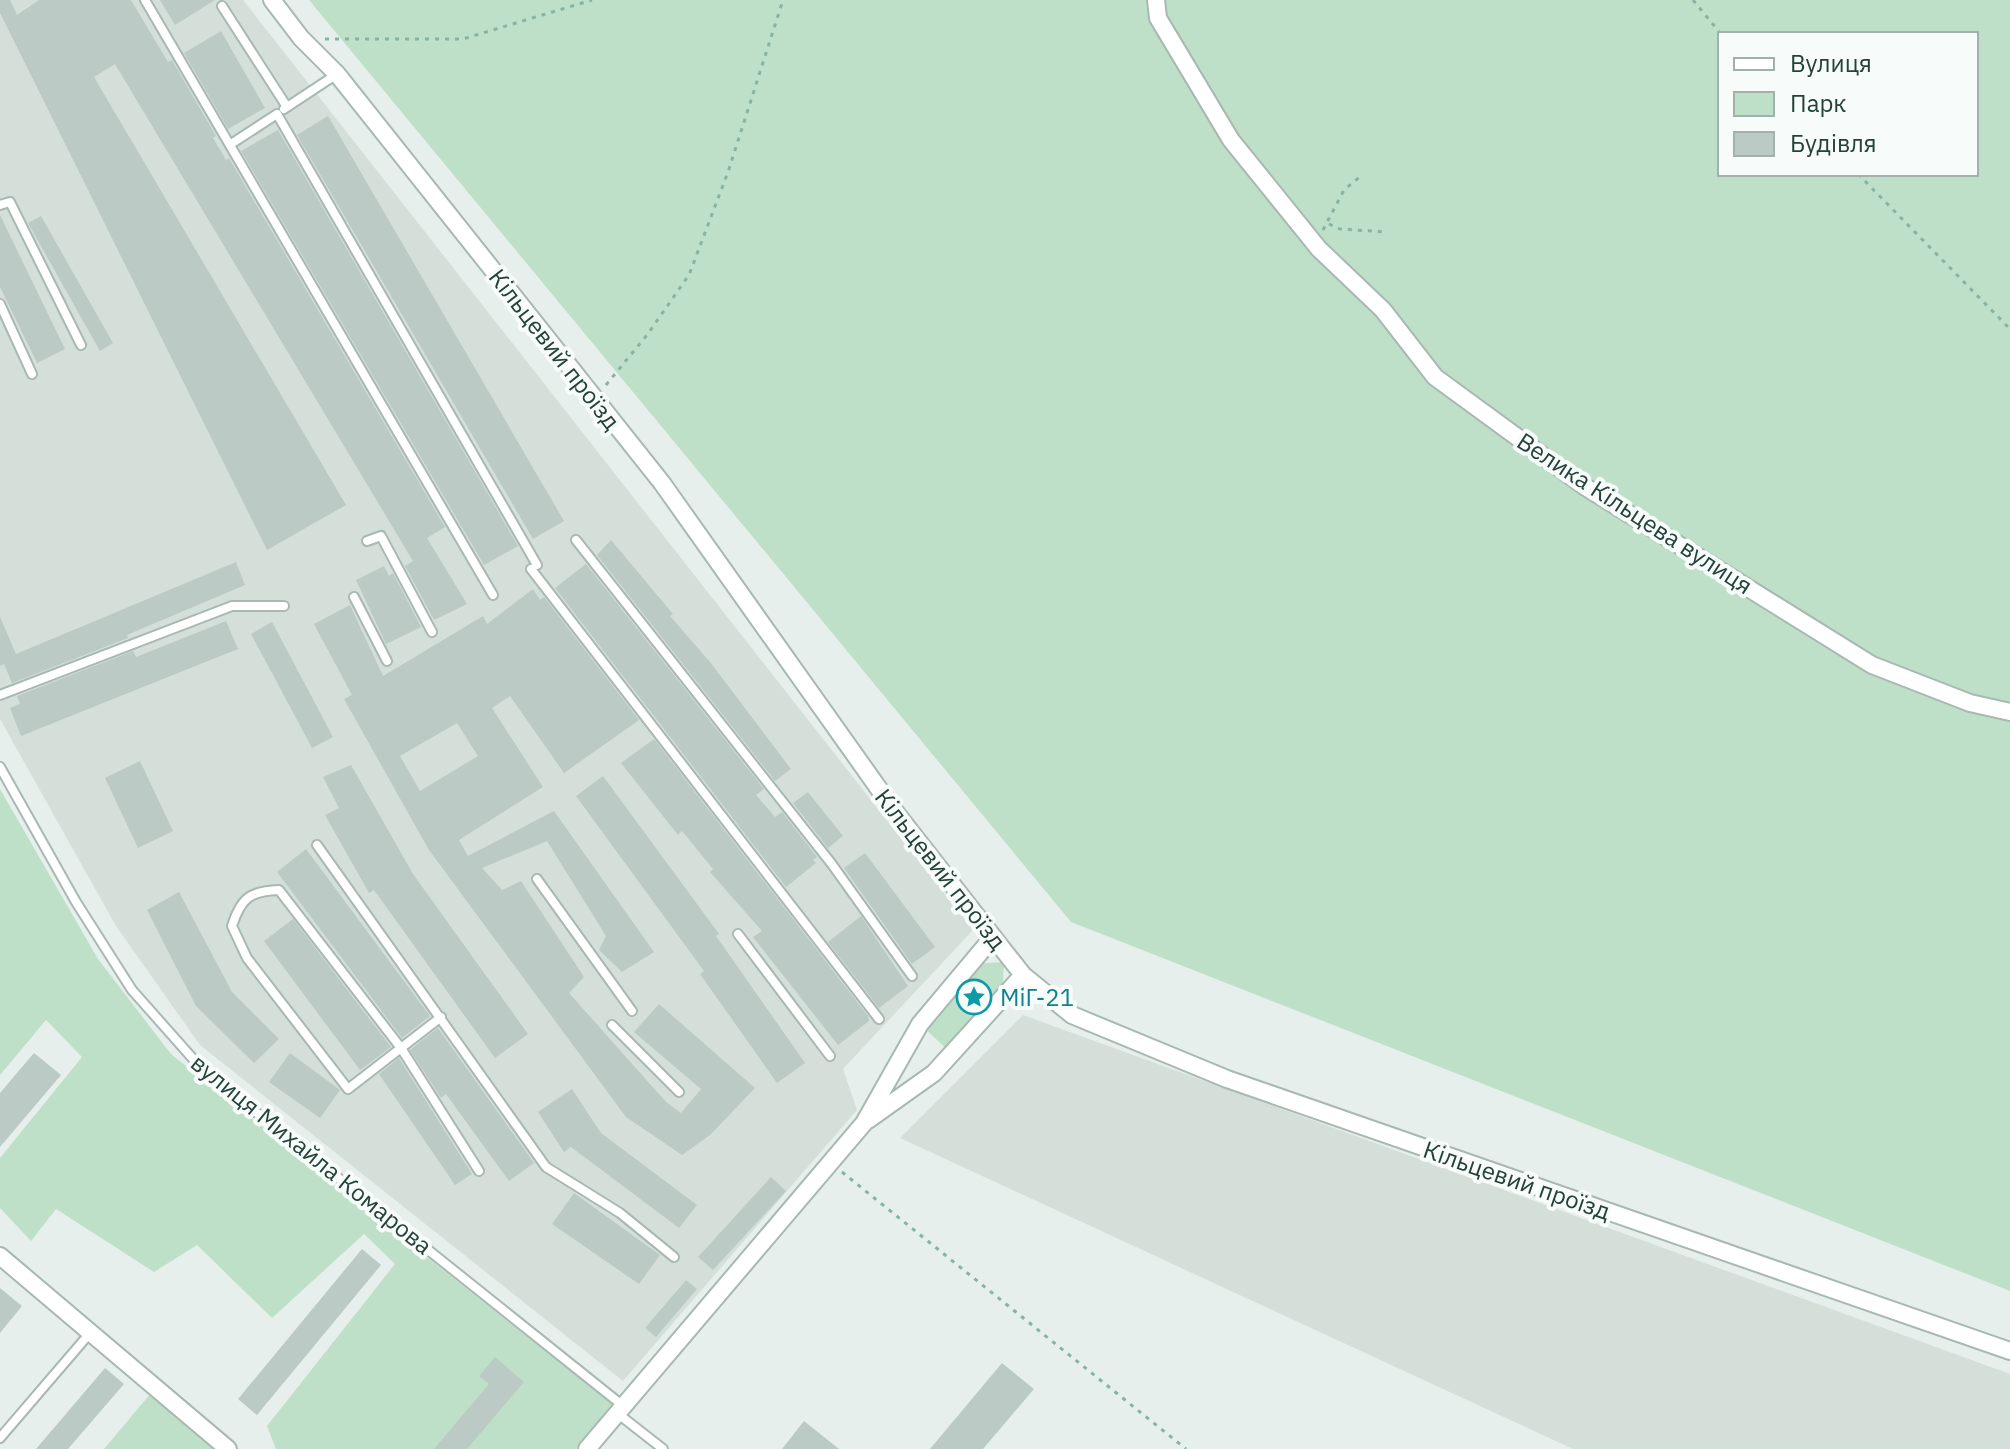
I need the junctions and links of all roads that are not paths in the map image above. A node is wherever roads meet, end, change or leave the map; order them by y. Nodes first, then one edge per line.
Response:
1 (145, 0) edge
2 (272, 0) edge
3 (1156, 0) edge
4 (222, 6) dead end
5 (337, 74) junction
6 (287, 107) junction
7 (277, 114) junction
8 (231, 144) junction
9 (0, 205) edge
10 (0, 304) edge
11 (81, 345) dead end
12 (32, 374) dead end
13 (576, 540) dead end
14 (367, 541) dead end
15 (493, 595) dead end
16 (354, 597) dead end
17 (284, 606) dead end
18 (432, 632) dead end
19 (387, 661) dead end
20 (0, 695) edge
21 (2010, 712) edge
22 (0, 767) edge
23 (317, 845) dead end
24 (537, 879) dead end
25 (738, 934) dead end
26 (993, 937) junction
27 (1023, 975) junction
28 (912, 976) dead end
29 (632, 1011) dead end
30 (441, 1017) junction
31 (879, 1019) dead end
32 (612, 1025) dead end
33 (401, 1048) junction
34 (830, 1056) dead end
35 (679, 1092) dead end
36 (864, 1123) junction
37 (479, 1171) dead end
38 (0, 1256) edge
39 (674, 1257) dead end
40 (90, 1332) junction
41 (2010, 1351) edge
42 (619, 1408) junction
43 (0, 1438) edge
44 (228, 1449) edge
45 (587, 1449) edge
46 (663, 1449) edge

1 - 8 lane
2 - 5 street, Кільцевий проїзд
3 - 21 street, Велика Кільцева вулиця
4 - 6 lane
5 - 6 lane
5 - 26 street, Кільцевий проїзд
6 - 7 lane
7 - 8 lane
7 - 31 lane
8 - 15 lane
9 - 11 lane
10 - 12 lane
13 - 28 lane
14 - 18 lane
16 - 19 lane
17 - 20 lane
22 - 42 lane, вулиця Михайла Комарова
23 - 30 lane
24 - 29 lane
25 - 34 lane
26 - 27 street, Кільцевий проїзд
26 - 36 street
27 - 36 street
27 - 41 street, Кільцевий проїзд
30 - 33 lane
30 - 39 lane
32 - 35 lane
33 - 33 lane
33 - 37 lane
36 - 42 street
38 - 40 street
40 - 43 lane
40 - 44 street
42 - 45 street
42 - 46 lane, вулиця Михайла Комарова

